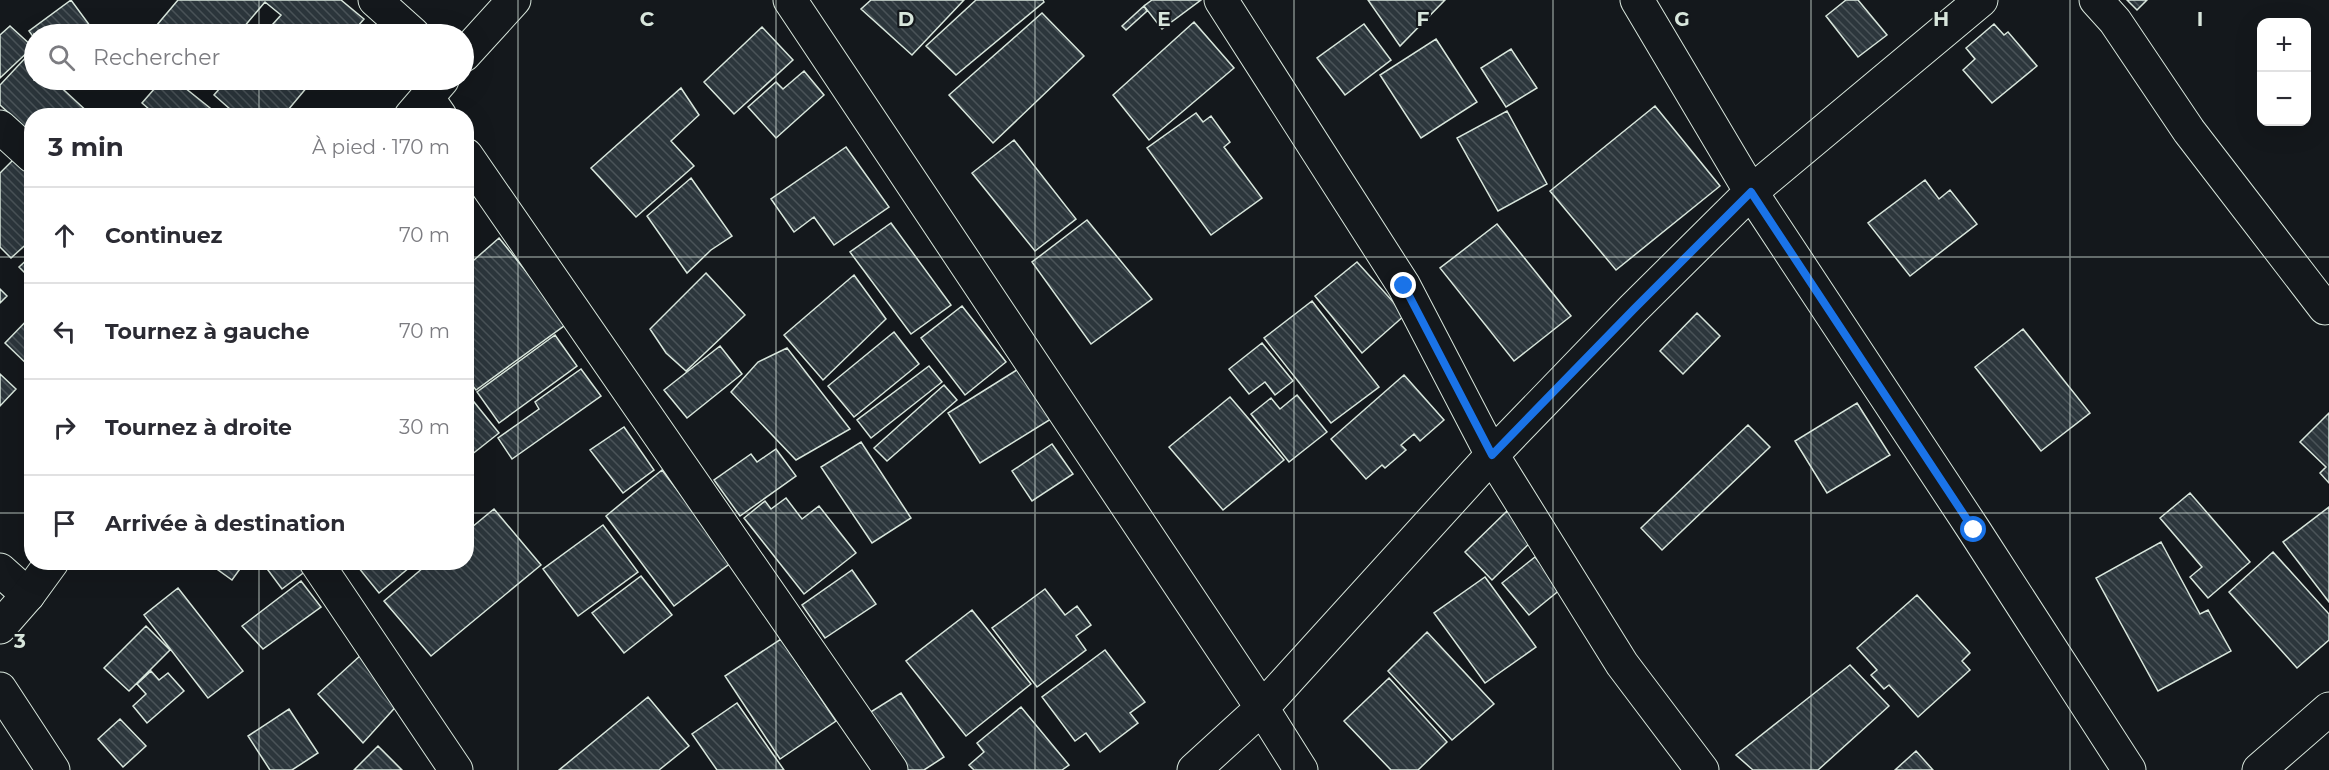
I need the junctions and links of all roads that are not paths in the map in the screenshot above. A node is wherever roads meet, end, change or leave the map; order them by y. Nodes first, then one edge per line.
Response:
1 (375, 0) edge
2 (514, 0) edge
3 (790, 0) edge
4 (1221, 0) edge
5 (1637, 0) edge
6 (1981, 0) edge
7 (2096, 0) edge
8 (402, 24) edge
9 (474, 44) edge
10 (0, 127) edge
11 (24, 149) edge
12 (474, 166) edge
13 (1751, 192) junction
14 (2325, 308) dead end
15 (1492, 455) junction
16 (0, 570) edge
17 (46, 570) edge
18 (321, 570) edge
19 (28, 595) junction
20 (0, 627) edge
21 (0, 689) edge
22 (1262, 708) junction
23 (2329, 709) edge
24 (53, 770) edge
25 (456, 770) edge
26 (891, 770) edge
27 (1194, 770) edge
28 (1300, 770) edge
29 (1702, 770) edge
30 (2129, 770) edge
31 (2259, 770) edge

1 - 8 main road
2 - 9 main road
3 - 22 main road
4 - 15 main road
5 - 13 main road
6 - 13 main road
7 - 14 main road
10 - 11 main road
12 - 26 main road
13 - 15 main road
13 - 30 main road
15 - 22 main road
15 - 29 main road
16 - 19 main road
17 - 19 main road
18 - 25 main road
19 - 20 main road
21 - 24 main road
22 - 27 main road
22 - 28 main road
23 - 31 main road

